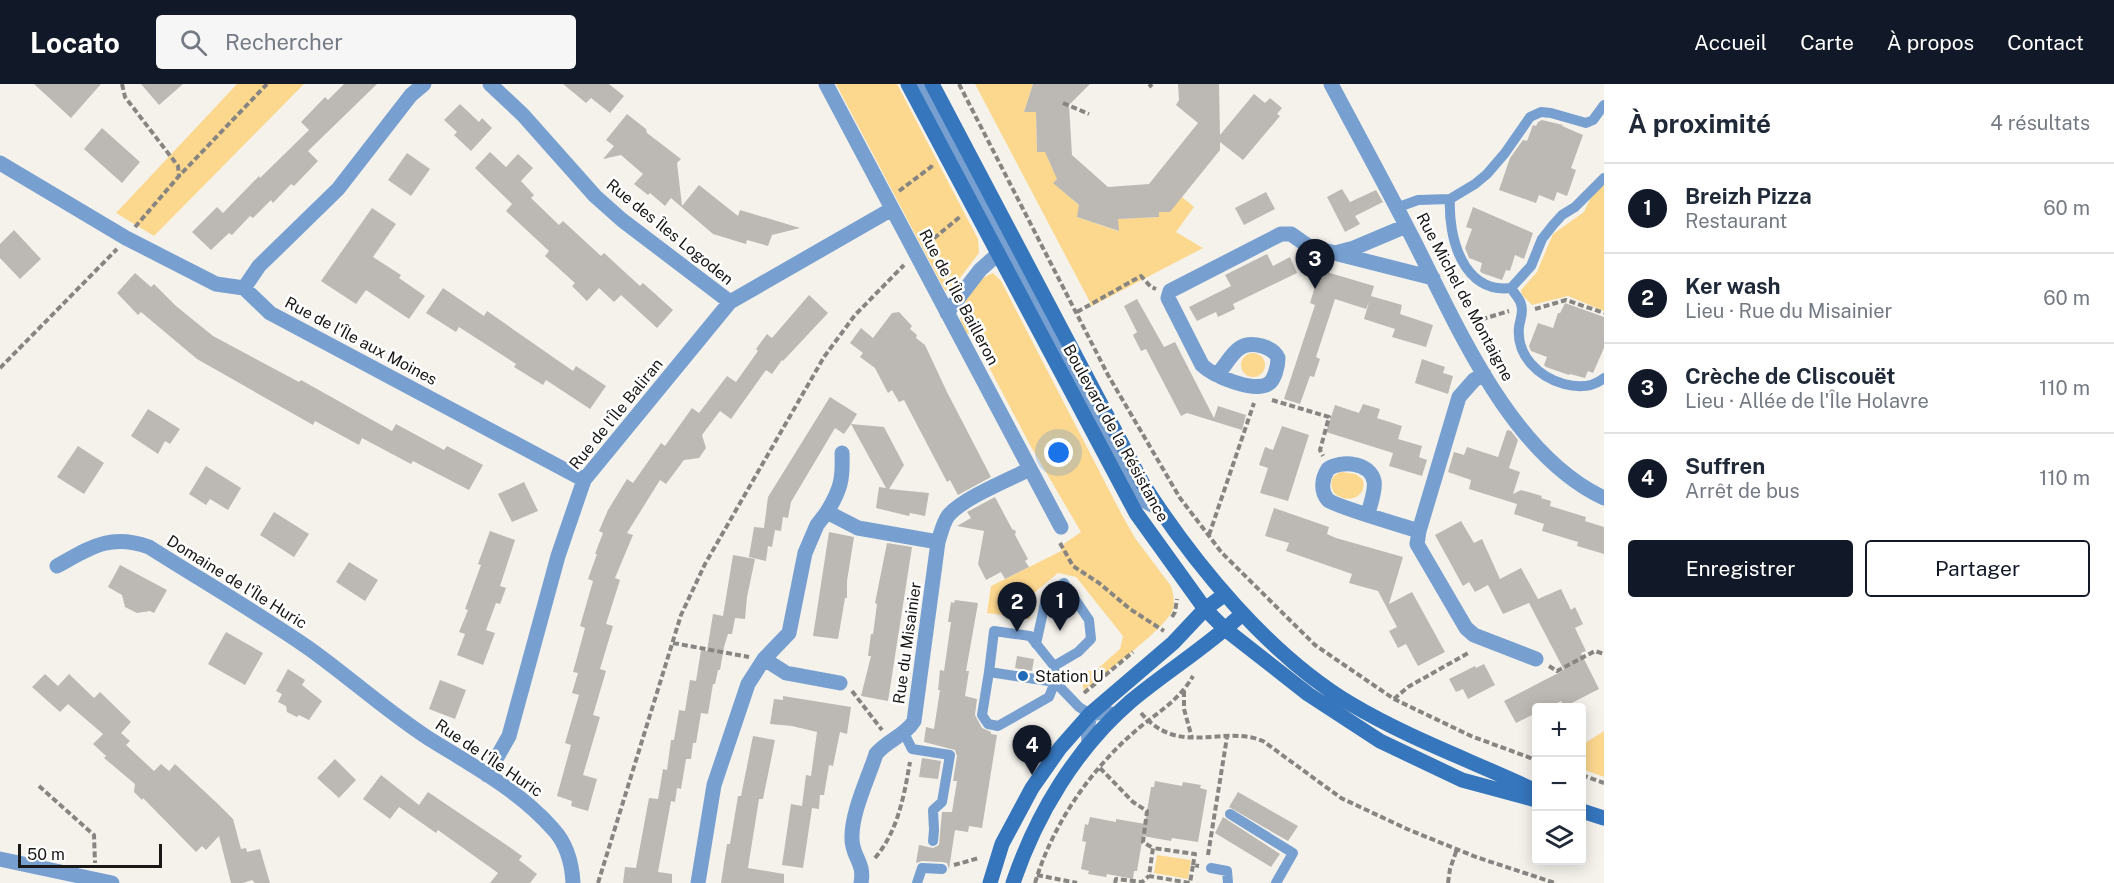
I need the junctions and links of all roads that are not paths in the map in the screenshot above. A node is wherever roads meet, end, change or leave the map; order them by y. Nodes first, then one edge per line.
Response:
1 (424, 84) edge
2 (490, 84) edge
3 (826, 84) edge
4 (908, 84) edge
5 (920, 84) edge
6 (932, 84) edge
7 (1331, 84) edge
8 (1604, 105) edge
9 (0, 163) edge
10 (1604, 178) edge
11 (1450, 199) junction
12 (890, 204) junction
13 (1396, 208) junction
14 (1406, 226) junction
15 (998, 254) junction
16 (1335, 254) junction
17 (1433, 278) junction
18 (244, 288) junction
19 (1511, 288) junction
20 (730, 302) junction
21 (948, 313) junction
22 (1484, 374) junction
23 (1217, 375) junction
24 (1604, 378) edge
25 (842, 453) dead end
26 (1030, 469) junction
27 (584, 480) junction
28 (1604, 498) edge
29 (1145, 504) junction
30 (827, 512) junction
31 (1162, 513) junction
32 (1368, 514) junction
33 (1061, 527) dead end
34 (1146, 528) junction
35 (1419, 531) junction
36 (938, 542) junction
37 (57, 566) dead end
38 (1224, 595) junction
39 (1205, 609) junction
40 (1242, 614) junction
41 (1225, 629) junction
42 (1036, 644) junction
43 (764, 659) junction
44 (1536, 659) road end
45 (1054, 666) junction
46 (988, 672) junction
47 (1055, 682) junction
48 (840, 683) road end
49 (384, 706) joint
50 (1090, 714) junction
51 (1116, 714) junction
52 (904, 733) junction
53 (1089, 744) junction
54 (487, 775) junction
55 (1532, 789) edge
56 (1532, 799) edge
57 (1586, 813) edge
58 (1230, 814) dead end
59 (1604, 818) edge
60 (933, 841) dead end
61 (0, 859) edge
62 (1208, 867) road end
63 (942, 869) road end
64 (862, 877) edge
65 (112, 883) edge
66 (573, 883) edge
67 (698, 883) edge
68 (917, 883) edge
69 (990, 883) edge
70 (1013, 883) edge
71 (1228, 883) edge
72 (1276, 883) edge

1 - 18 street
2 - 20 street, Rue des Îles Logoden
3 - 12 street, Rue de l'Île Bailleron
4 - 15 main road, Boulevard de la Résistance
5 - 29 lane
6 - 31 main road, Boulevard de la Résistance
7 - 13 street, Rue Michel de Montaigne
8 - 11 lane
9 - 18 street
10 - 19 lane
11 - 13 lane
11 - 19 lane
12 - 20 street, Rue de l'Île Baliran
12 - 21 street, Rue de l'Île Bailleron
13 - 14 street, Rue Michel de Montaigne
14 - 16 street
14 - 17 street, Rue Michel de Montaigne
15 - 21 street
15 - 34 main road, Boulevard de la Résistance
16 - 17 street
16 - 23 street
17 - 22 street, Rue Michel de Montaigne
18 - 27 street, Rue de l'Île aux Moines
19 - 24 lane
20 - 27 street, Rue de l'Île Baliran
21 - 26 street, Rue de l'Île Bailleron
22 - 28 street, Rue Michel de Montaigne
22 - 35 street
23 - 23 street
25 - 30 street
26 - 33 street, Rue de l'Île Bailleron
26 - 36 street, Rue du Misainier
27 - 54 street, Rue de l'Île Baliran
29 - 31 lane
29 - 34 lane
30 - 36 street
30 - 43 street
31 - 38 main road, Boulevard de la Résistance
32 - 32 street
32 - 35 street
34 - 39 main road, Boulevard de la Résistance
35 - 44 street
36 - 52 street, Rue du Misainier
37 - 49 street, Domaine de l'Île Huric
38 - 39 main road
38 - 40 main road, Boulevard de la Résistance
39 - 41 main road, Boulevard de la Résistance
39 - 50 main road
40 - 41 main road
40 - 55 main road, Boulevard de la Résistance
41 - 51 main road
41 - 56 main road, Boulevard de la Résistance
42 - 45 lane
42 - 45 lane
42 - 46 lane
43 - 48 street
43 - 67 street
45 - 47 lane
46 - 47 lane
46 - 47 lane
47 - 50 lane
49 - 54 street, Rue de l'Île Huric
50 - 51 street
50 - 53 street
50 - 69 main road
51 - 53 main road
52 - 60 lane
52 - 64 street
53 - 70 main road
54 - 66 street, Rue de l'Île Huric
57 - 59 main road
58 - 72 lane
61 - 65 street
62 - 71 lane
63 - 68 lane

